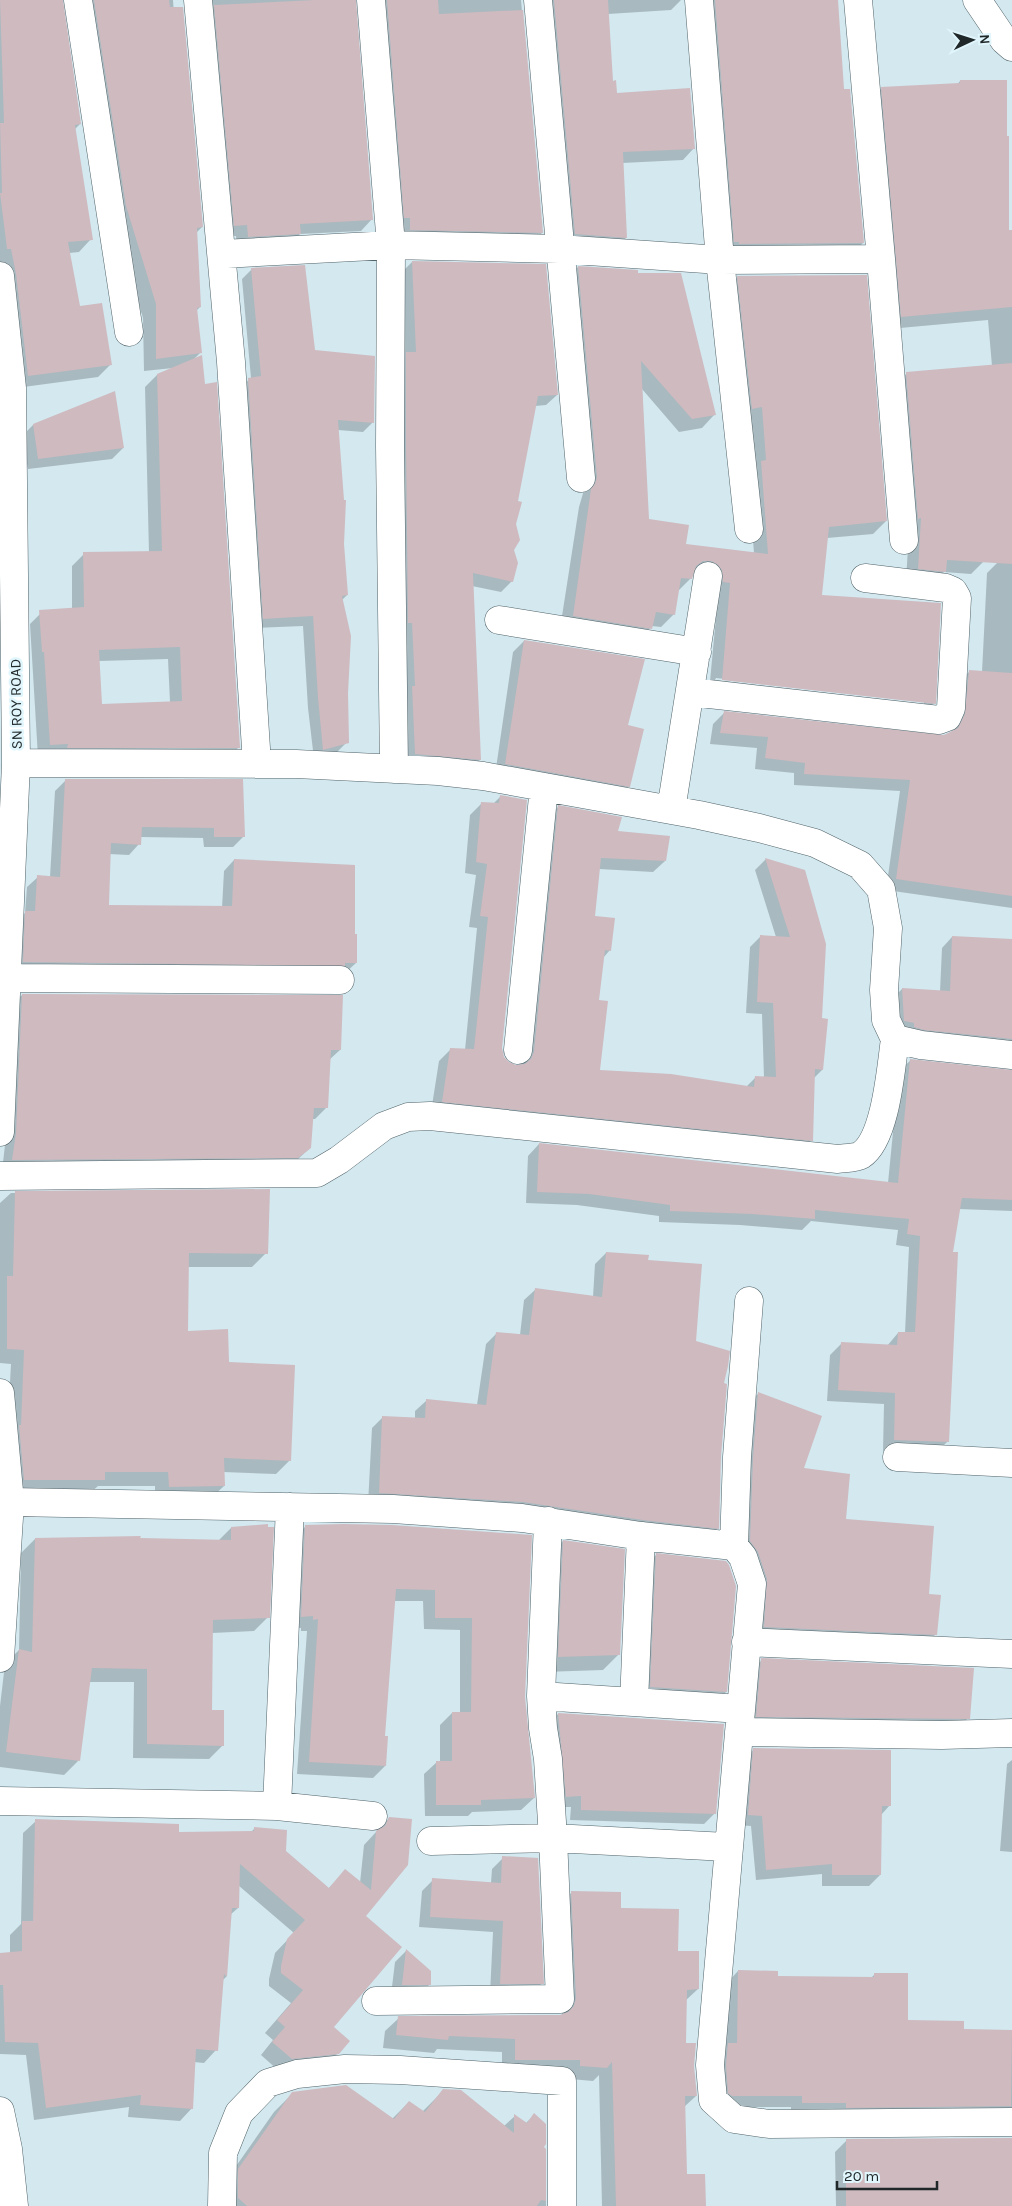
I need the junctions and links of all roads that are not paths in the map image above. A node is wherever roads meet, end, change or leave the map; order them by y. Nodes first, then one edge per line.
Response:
1 (78, 0) edge
2 (198, 0) edge
3 (371, 0) edge
4 (538, 0) edge
5 (699, 0) edge
6 (858, 0) edge
7 (977, 0) edge
8 (1012, 47) edge
9 (391, 246) junction
10 (559, 249) junction
11 (222, 254) junction
12 (881, 259) junction
13 (720, 260) junction
14 (0, 276) edge
15 (129, 332) dead end
16 (581, 478) dead end
17 (749, 529) dead end
18 (904, 540) dead end
19 (708, 576) dead end
20 (865, 578) dead end
21 (499, 620) dead end
22 (697, 652) junction
23 (691, 692) junction
24 (16, 763) junction
25 (257, 764) junction
26 (394, 769) junction
27 (544, 787) junction
28 (671, 810) junction
29 (5, 879) edge
30 (5, 915) edge
31 (7, 978) junction
32 (340, 980) dead end
33 (895, 1039) junction
34 (518, 1050) dead end
35 (1012, 1055) edge
36 (0, 1132) edge
37 (0, 1176) edge
38 (749, 1301) dead end
39 (0, 1393) edge
40 (896, 1457) dead end
41 (1012, 1463) edge
42 (10, 1502) junction
43 (290, 1507) junction
44 (548, 1521) junction
45 (641, 1536) junction
46 (734, 1546) junction
47 (746, 1642) junction
48 (1012, 1654) edge
49 (0, 1658) edge
50 (540, 1696) junction
51 (634, 1702) junction
52 (740, 1720) junction
53 (1012, 1733) edge
54 (0, 1801) edge
55 (277, 1806) junction
56 (373, 1816) dead end
57 (553, 1838) junction
58 (430, 1841) dead end
59 (728, 1847) junction
60 (376, 2001) dead end
61 (0, 2111) edge
62 (1012, 2122) edge
63 (14, 2206) edge
64 (222, 2206) edge
65 (562, 2206) edge

1 - 15 street
2 - 11 street
3 - 9 street
4 - 10 street
5 - 13 street
6 - 12 street
7 - 8 street
9 - 10 street
9 - 11 street
9 - 26 street
10 - 13 street
10 - 16 street
11 - 25 street
12 - 13 street
12 - 18 street
13 - 17 street
14 - 24 street, SN ROY ROAD
19 - 22 street
20 - 23 street
21 - 22 street
22 - 23 street
23 - 28 street
24 - 25 street
24 - 29 street, SN ROY ROAD
25 - 26 street
26 - 27 street
27 - 28 street
27 - 34 street
28 - 33 street
29 - 30 street, SN ROY ROAD
30 - 31 street, SN ROY ROAD
31 - 32 street
31 - 36 street, SN ROY ROAD
33 - 35 street
33 - 37 street
38 - 46 street
39 - 42 street
40 - 41 street
42 - 43 street
42 - 49 street
43 - 44 street
43 - 55 street
44 - 45 street
44 - 50 street
45 - 46 street
45 - 51 street
46 - 47 street
47 - 48 street
47 - 52 street
50 - 51 street
50 - 57 street
51 - 52 street
52 - 53 street
52 - 59 street
54 - 55 street
55 - 56 street
57 - 58 street
57 - 59 street
57 - 60 street
59 - 62 street
61 - 63 street
64 - 65 street

